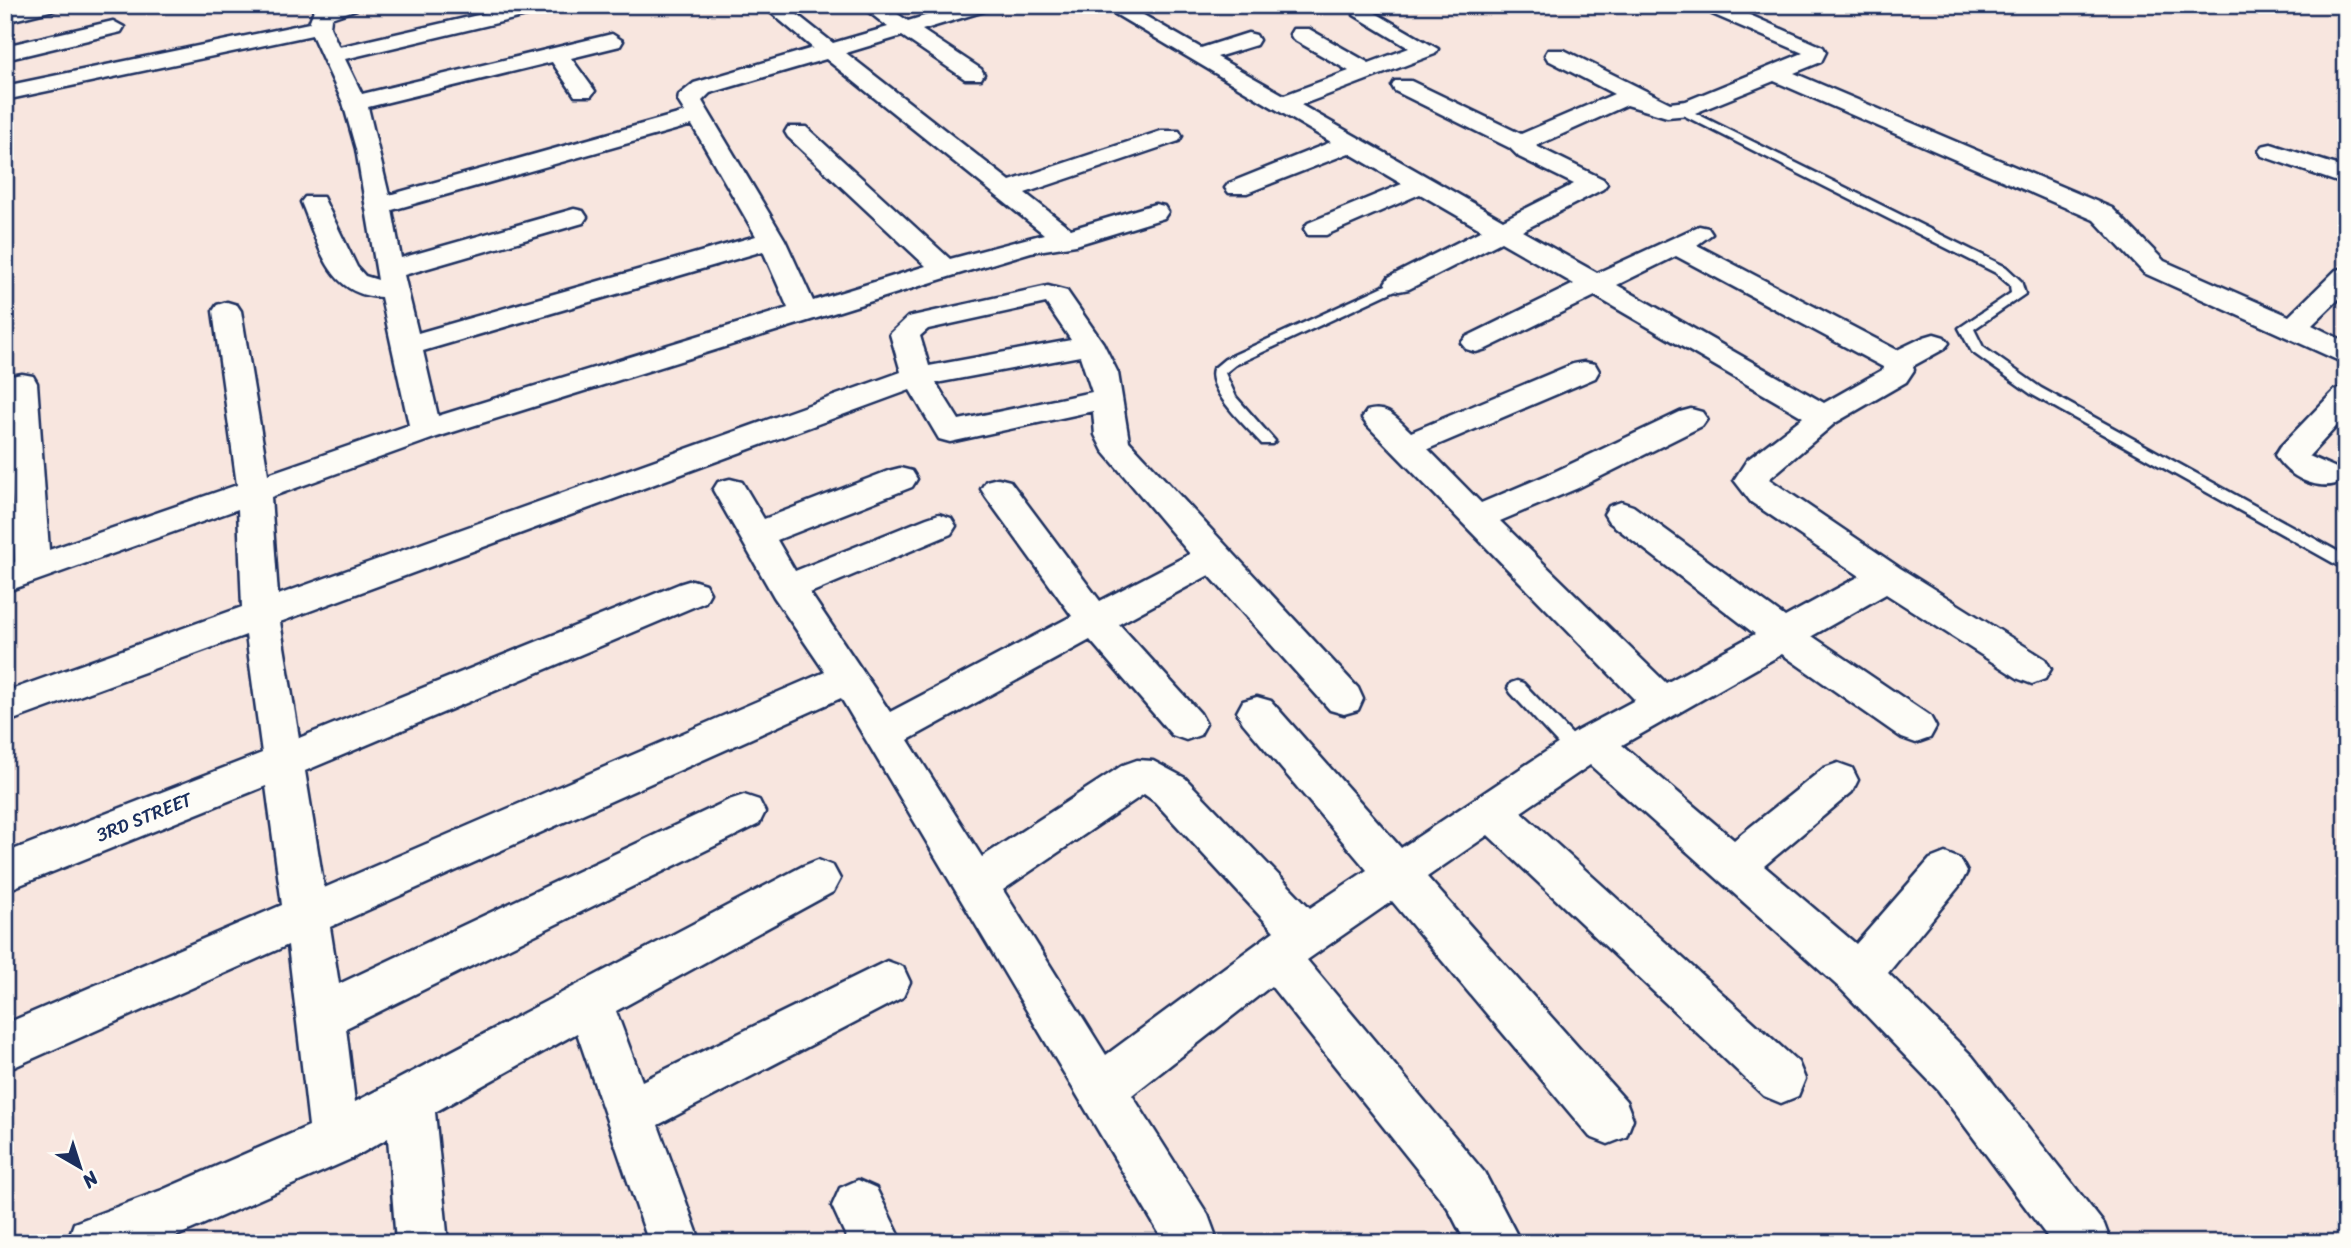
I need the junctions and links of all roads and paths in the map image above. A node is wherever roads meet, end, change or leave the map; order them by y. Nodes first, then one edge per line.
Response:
1 (51, 5) edge
2 (351, 5) edge
3 (549, 5) edge
4 (772, 5) edge
5 (870, 5) edge
6 (984, 5) edge
7 (1110, 5) edge
8 (1716, 5) edge
9 (2332, 5) edge
10 (2345, 5) edge
11 (947, 10) edge
12 (1366, 15) dead end
13 (5, 16) edge
14 (315, 17) edge
15 (113, 27) dead end
16 (904, 29) junction
17 (1301, 34) dead end
18 (1248, 40) dead end
19 (612, 41) dead end
20 (828, 52) junction
21 (5, 53) edge
22 (557, 54) junction
23 (332, 55) junction
24 (1556, 55) dead end
25 (1200, 56) junction
26 (1368, 72) junction
27 (1773, 73) junction
28 (973, 74) dead end
29 (1403, 86) dead end
30 (583, 91) dead end
31 (5, 93) edge
32 (1643, 100) junction
33 (355, 103) junction
34 (1285, 103) junction
35 (1681, 110) junction
36 (698, 117) junction
37 (797, 132) dead end
38 (1170, 136) dead end
39 (1351, 143) junction
40 (1522, 144) junction
41 (2271, 151) dead end
42 (2346, 177) edge
43 (1422, 185) junction
44 (1238, 188) dead end
45 (1005, 191) junction
46 (314, 202) dead end
47 (379, 206) junction
48 (1155, 212) dead end
49 (574, 216) dead end
50 (1317, 229) dead end
51 (1503, 232) junction
52 (1067, 239) junction
53 (772, 240) junction
54 (945, 269) junction
55 (2346, 276) edge
56 (392, 279) junction
57 (1399, 283) joint
58 (1597, 286) junction
59 (227, 312) dead end
60 (805, 314) junction
61 (2293, 328) junction
62 (1476, 343) dead end
63 (1934, 343) dead end
64 (407, 346) junction
65 (1088, 346) junction
66 (2346, 355) edge
67 (1897, 362) junction
68 (1584, 371) dead end
69 (917, 377) junction
70 (22, 383) dead end
71 (2346, 397) edge
72 (1108, 398) junction
73 (1824, 416) junction
74 (1378, 418) dead end
75 (1691, 419) dead end
76 (426, 429) junction
77 (1267, 441) dead end
78 (1407, 446) junction
79 (2324, 476) dead end
80 (900, 479) dead end
81 (254, 489) junction
82 (998, 489) dead end
83 (730, 490) dead end
84 (1621, 514) dead end
85 (1476, 518) junction
86 (939, 526) dead end
87 (756, 535) junction
88 (1213, 557) junction
89 (2346, 564) edge
90 (19, 574) edge
91 (1887, 577) junction
92 (787, 588) junction
93 (692, 593) dead end
94 (261, 615) junction
95 (1096, 622) junction
96 (1784, 636) junction
97 (2032, 669) dead end
98 (849, 678) junction
99 (1517, 688) dead end
100 (1344, 699) dead end
101 (1663, 704) junction
102 (5, 708) edge
103 (1257, 712) dead end
104 (1186, 724) dead end
105 (1916, 727) dead end
106 (884, 734) junction
107 (1584, 747) junction
108 (283, 762) junction
109 (1838, 780) dead end
110 (1489, 810) junction
111 (744, 812) dead end
112 (1732, 866) junction
113 (5, 872) edge
114 (1945, 872) dead end
115 (1396, 873) junction
116 (818, 879) dead end
117 (976, 884) junction
118 (305, 915) junction
119 (1290, 945) junction
120 (1858, 975) junction
121 (887, 982) dead end
122 (589, 1001) junction
123 (321, 1016) junction
124 (5, 1048) edge
125 (1781, 1079) dead end
126 (1100, 1089) junction
127 (410, 1099) junction
128 (631, 1113) junction
129 (1608, 1119) dead end
130 (335, 1140) junction
131 (174, 1228) edge
132 (1189, 1234) dead end
133 (93, 1242) edge
134 (422, 1243) edge
135 (675, 1243) edge
136 (1495, 1243) edge
137 (2085, 1243) edge

1 - 13 street
2 - 14 street
3 - 23 street
4 - 20 street
5 - 16 street
6 - 11 street
7 - 25 street
8 - 27 street
9 - 10 lane
11 - 16 street
12 - 26 street
14 - 23 street
14 - 31 street
15 - 21 street
16 - 20 street
16 - 28 street
17 - 26 street
18 - 25 street
19 - 22 street
20 - 36 street
20 - 45 street
22 - 30 street
22 - 33 street
23 - 33 street
24 - 32 street
25 - 34 street
26 - 34 street
27 - 35 street
27 - 61 street
29 - 40 street
32 - 35 street
32 - 40 street
33 - 47 street
34 - 39 street
35 - 89 lane
36 - 47 street
36 - 53 street
37 - 54 street
38 - 45 street
39 - 43 street
39 - 44 street
40 - 51 street
41 - 42 street
43 - 50 street
43 - 51 street
45 - 52 street
46 - 56 street
47 - 56 street
48 - 52 street
49 - 56 street
51 - 57 street
51 - 58 street
52 - 54 street
53 - 60 street
53 - 64 street
54 - 60 street
55 - 61 street
56 - 64 street
57 - 77 lane
58 - 62 street
58 - 67 street
58 - 73 street
59 - 81 street
60 - 76 street
61 - 66 street
63 - 67 street
64 - 76 street
65 - 69 street
65 - 69 street
65 - 72 street
67 - 73 street
68 - 78 street
69 - 72 street
69 - 94 street
70 - 90 street
71 - 79 street
72 - 88 street
73 - 91 street
74 - 78 street
75 - 85 street
76 - 81 street
78 - 85 street
80 - 87 street
81 - 90 street
81 - 94 street
82 - 95 street
83 - 87 street
84 - 96 street
85 - 101 street
86 - 92 street
87 - 92 street
88 - 95 street
88 - 100 street
91 - 96 street
91 - 97 street
92 - 98 street
93 - 108 street, 3RD STREET
94 - 102 street
94 - 108 street
95 - 104 street
95 - 106 street
96 - 101 street
96 - 105 street
98 - 106 street
98 - 118 street
99 - 107 lane
101 - 107 street
103 - 115 street
106 - 117 street
107 - 110 street
107 - 112 street
108 - 113 street, 3RD STREET
108 - 118 street
109 - 112 street
110 - 115 street
110 - 125 street
111 - 123 street
112 - 120 street
114 - 120 street
115 - 119 street
115 - 129 street
116 - 122 street
117 - 119 street
117 - 126 street
118 - 123 street
118 - 124 street
119 - 126 street
119 - 136 street
120 - 137 street
121 - 128 street
122 - 127 street
122 - 128 street
123 - 130 street
126 - 132 street
127 - 130 street
127 - 134 street
128 - 135 street
130 - 131 street
131 - 133 street

